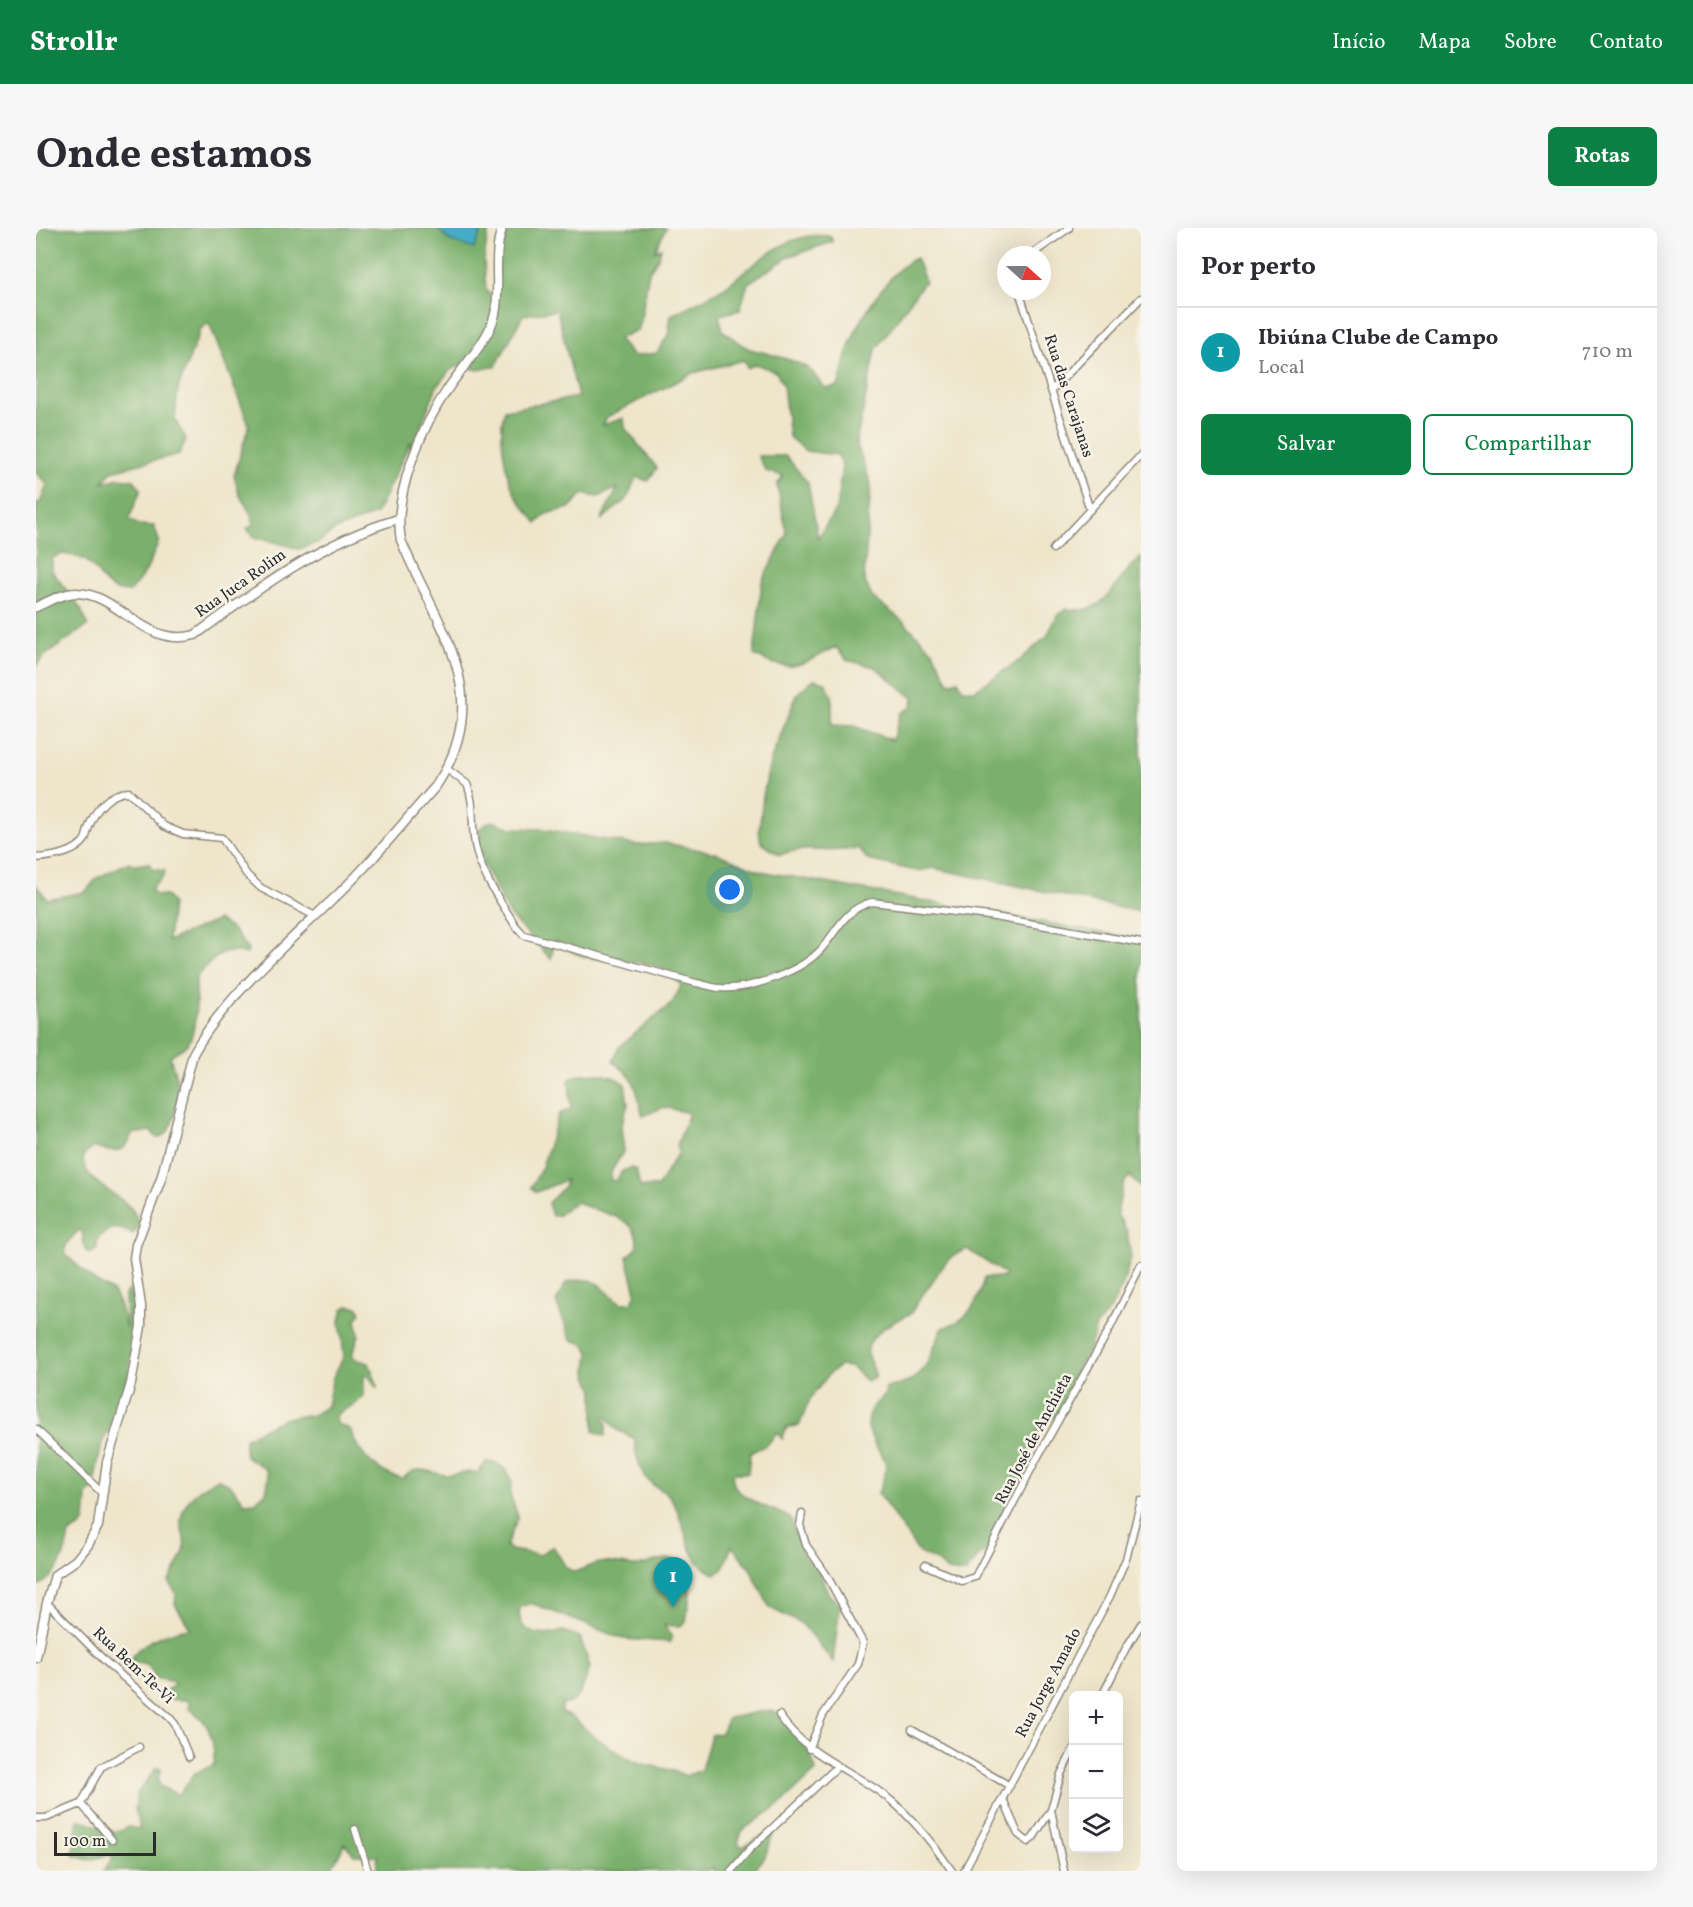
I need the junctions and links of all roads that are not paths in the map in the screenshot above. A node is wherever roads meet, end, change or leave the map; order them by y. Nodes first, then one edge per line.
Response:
1 (502, 228) edge
2 (1069, 228) edge
3 (1044, 246) edge
4 (1141, 298) edge
5 (1022, 300) edge
6 (1052, 390) junction
7 (1141, 455) edge
8 (1090, 510) junction
9 (398, 519) junction
10 (1053, 549) dead end
11 (36, 607) edge
12 (447, 770) junction
13 (36, 858) edge
14 (315, 916) junction
15 (1141, 943) edge
16 (1141, 1265) edge
17 (36, 1429) edge
18 (102, 1493) junction
19 (1141, 1501) edge
20 (802, 1513) dead end
21 (925, 1565) dead end
22 (47, 1603) junction
23 (1141, 1624) edge
24 (36, 1658) edge
25 (1104, 1691) edge
26 (779, 1715) dead end
27 (912, 1730) dead end
28 (139, 1747) dead end
29 (809, 1749) junction
30 (189, 1757) dead end
31 (1069, 1758) edge
32 (837, 1767) junction
33 (1010, 1786) junction
34 (1003, 1799) junction
35 (81, 1804) junction
36 (1051, 1810) junction
37 (36, 1818) edge
38 (355, 1829) dead end
39 (112, 1840) dead end
40 (368, 1871) edge
41 (731, 1871) edge
42 (952, 1871) edge
43 (964, 1871) edge
44 (1064, 1871) edge

1 - 9 street
2 - 3 street
4 - 6 street
5 - 6 street, Rua das Carajanas
6 - 8 street, Rua das Carajanas
7 - 8 street
8 - 10 street
9 - 11 street, Rua Juca Rolim
9 - 12 street
12 - 14 street
12 - 15 street
13 - 14 street
14 - 18 street
16 - 21 street, Rua José de Anchieta
17 - 18 street
18 - 22 street
19 - 33 street, Rua Jorge Amado
20 - 29 street
22 - 24 street
22 - 30 street, Rua Bem-Te-Vi
23 - 25 street
26 - 29 street
27 - 33 street
28 - 35 street
29 - 32 street
31 - 36 street
32 - 41 street
32 - 42 street
33 - 34 street, Rua Jorge Amado
34 - 36 street
34 - 43 street, Rua Jorge Amado
35 - 37 street
35 - 39 street
36 - 44 street
38 - 40 street

